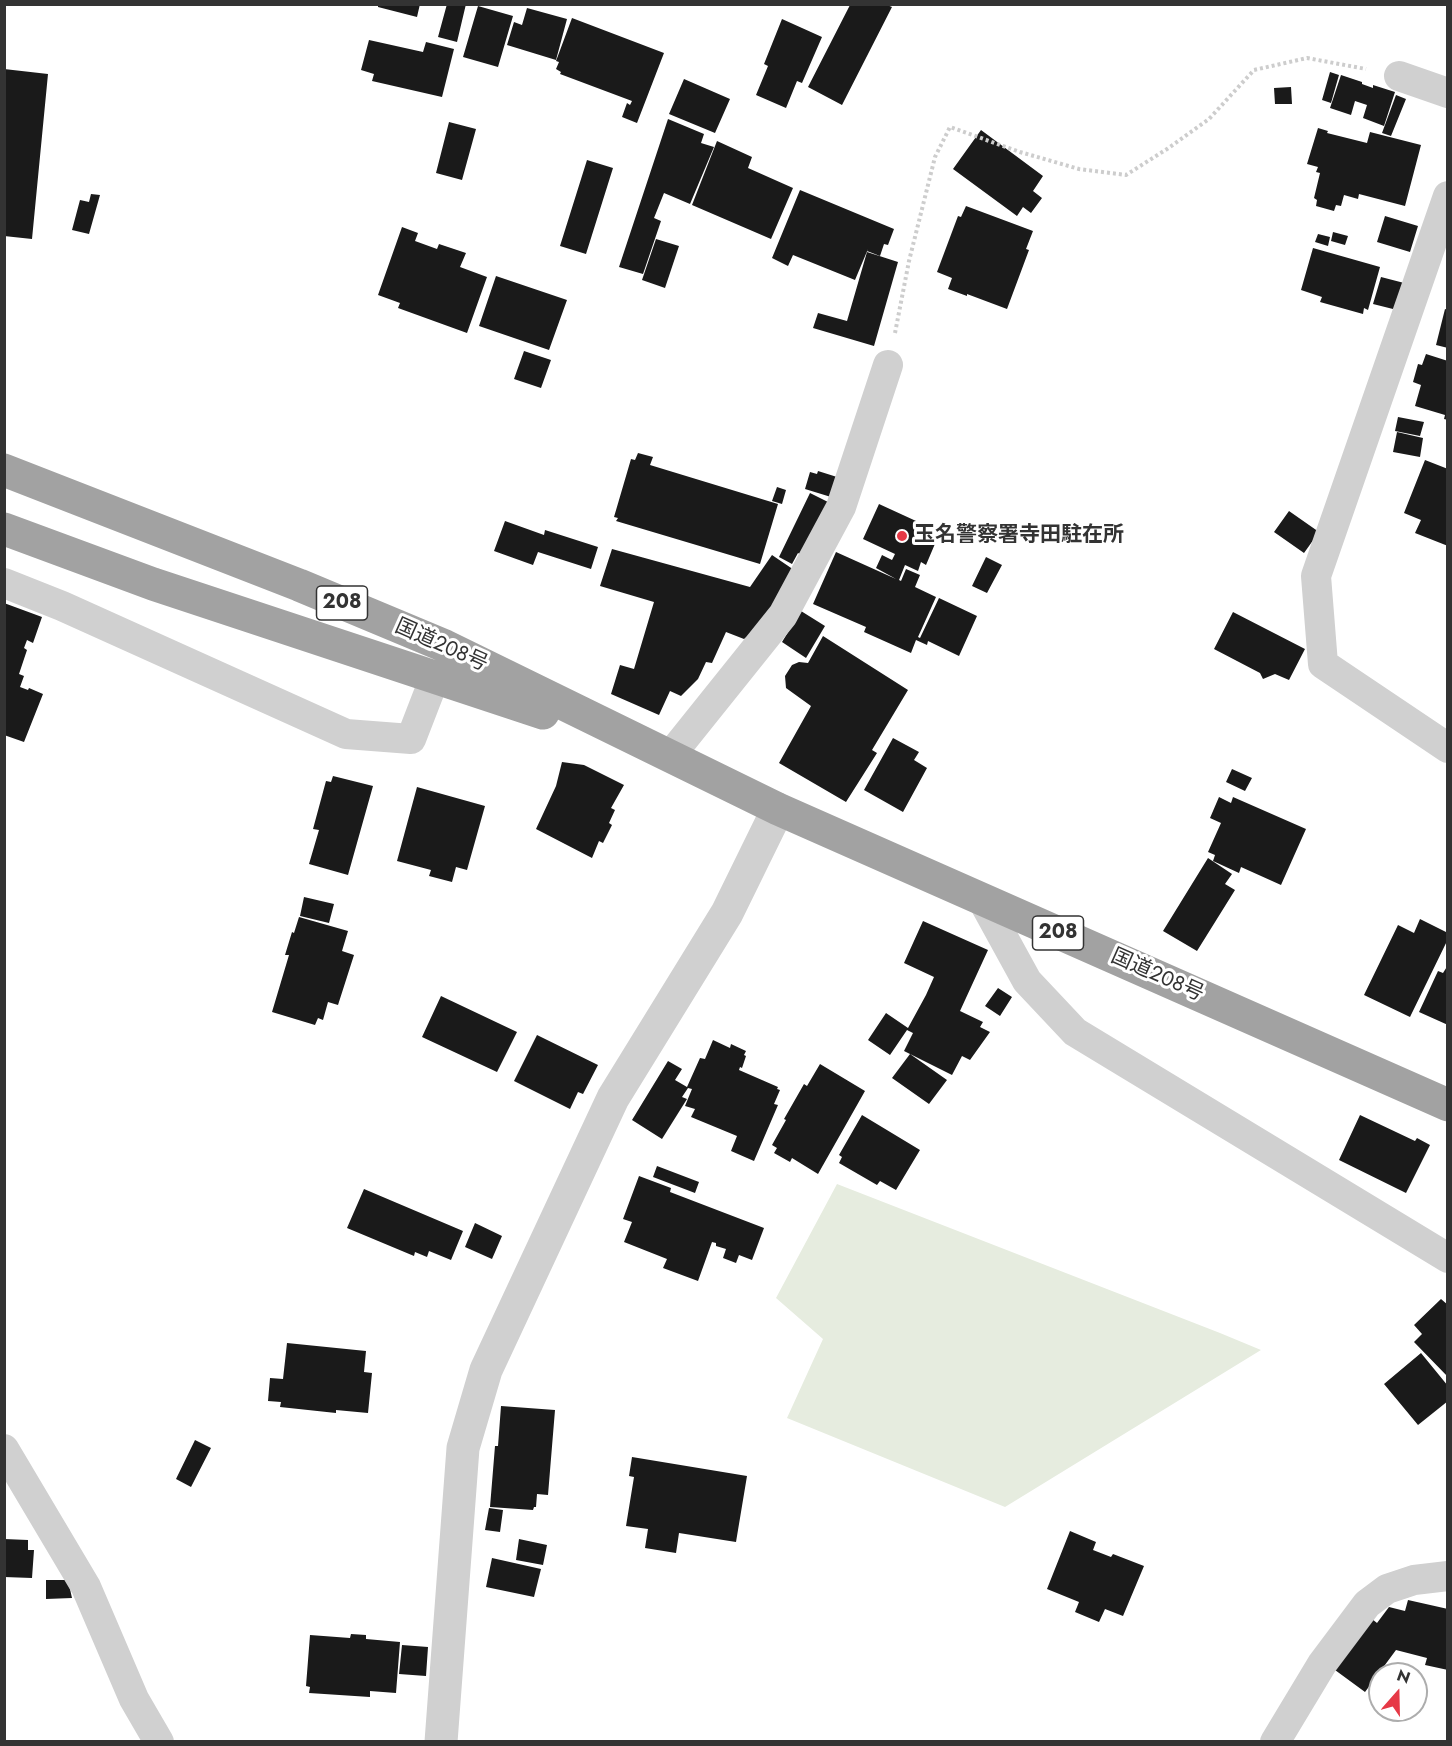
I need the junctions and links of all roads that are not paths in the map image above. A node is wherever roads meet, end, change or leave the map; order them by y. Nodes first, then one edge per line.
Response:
1 (1399, 76) road end
2 (1448, 93) edge
3 (1448, 196) edge
4 (888, 365) road end
5 (4, 470) edge
6 (4, 528) edge
7 (4, 583) edge
8 (435, 677) junction
9 (1448, 748) edge
10 (670, 756) junction
11 (778, 809) junction
12 (982, 899) junction
13 (1448, 1105) edge
14 (1448, 1258) edge
15 (4, 1449) edge
16 (1448, 1576) edge
17 (159, 1742) edge
18 (441, 1742) edge
19 (1275, 1742) edge

1 - 2 street
3 - 9 street
4 - 10 street
5 - 10 highway, 国道208号 / 208
6 - 8 highway, 国道208号 / 208
7 - 8 street
8 - 10 highway, 国道208号 / 208
10 - 11 highway, 国道208号 / 208
11 - 12 highway, 国道208号 / 208
11 - 18 street
12 - 13 highway, 国道208号 / 208
12 - 14 street
15 - 17 street
16 - 19 street

